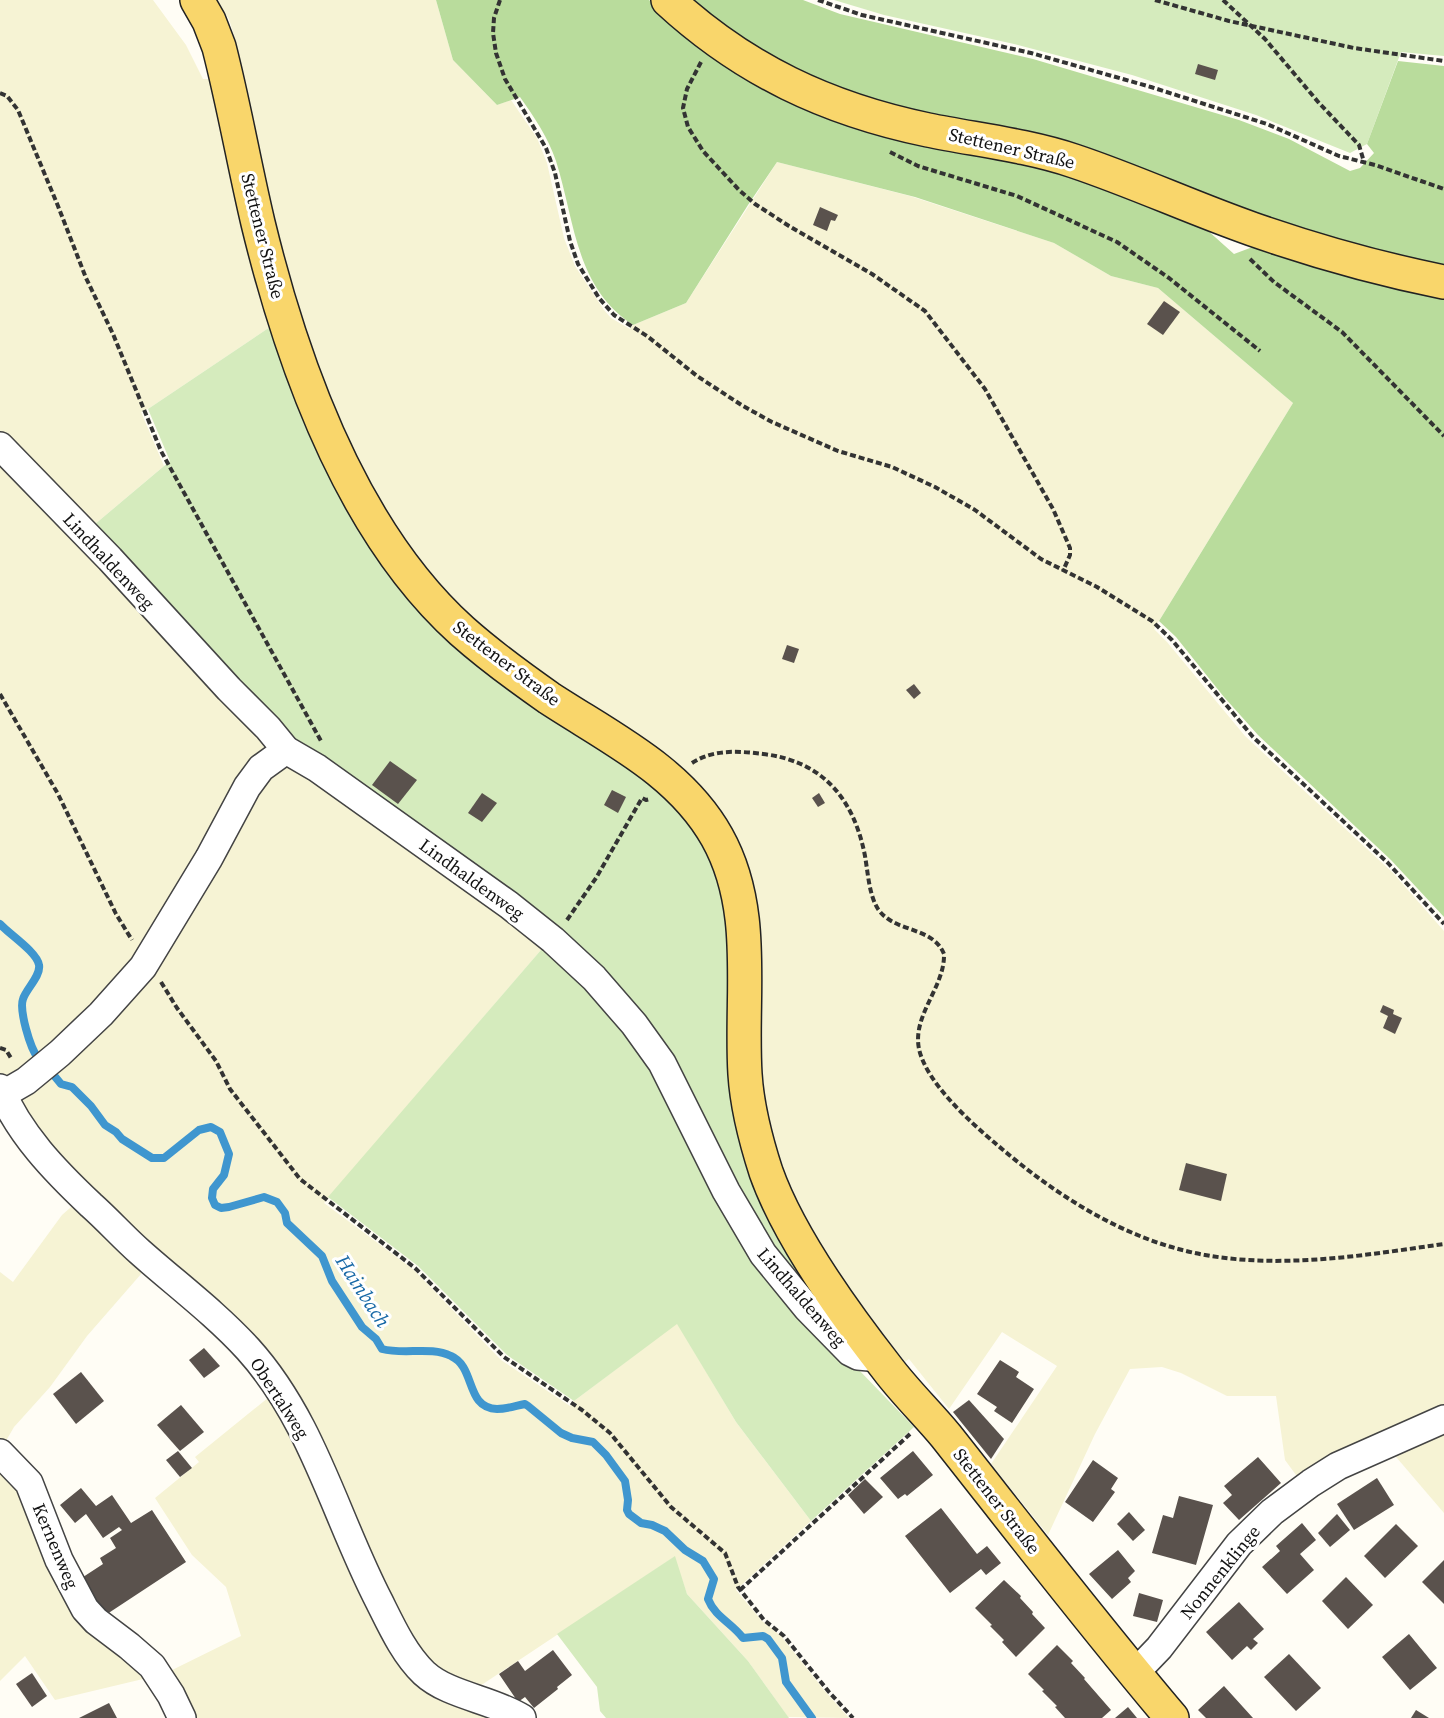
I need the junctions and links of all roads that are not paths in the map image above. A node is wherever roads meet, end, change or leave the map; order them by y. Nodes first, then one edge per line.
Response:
1 (197, 0) edge
2 (668, 0) edge
3 (1444, 282) edge
4 (0, 446) edge
5 (286, 750) junction
6 (1, 1093) edge
7 (880, 1358) junction
8 (1444, 1419) edge
9 (0, 1453) edge
10 (1135, 1673) junction
11 (182, 1718) edge
12 (522, 1718) edge
13 (1172, 1718) edge

1 - 7 main road, Stettener Straße
2 - 3 main road, Stettener Straße
4 - 5 street, Lindhaldenweg
5 - 6 street
5 - 7 street, Lindhaldenweg
6 - 12 street, Obertalweg
7 - 10 main road, Stettener Straße
8 - 10 street, Nonnenklinge
9 - 11 street, Kernenweg
10 - 13 main road, Stettener Straße

